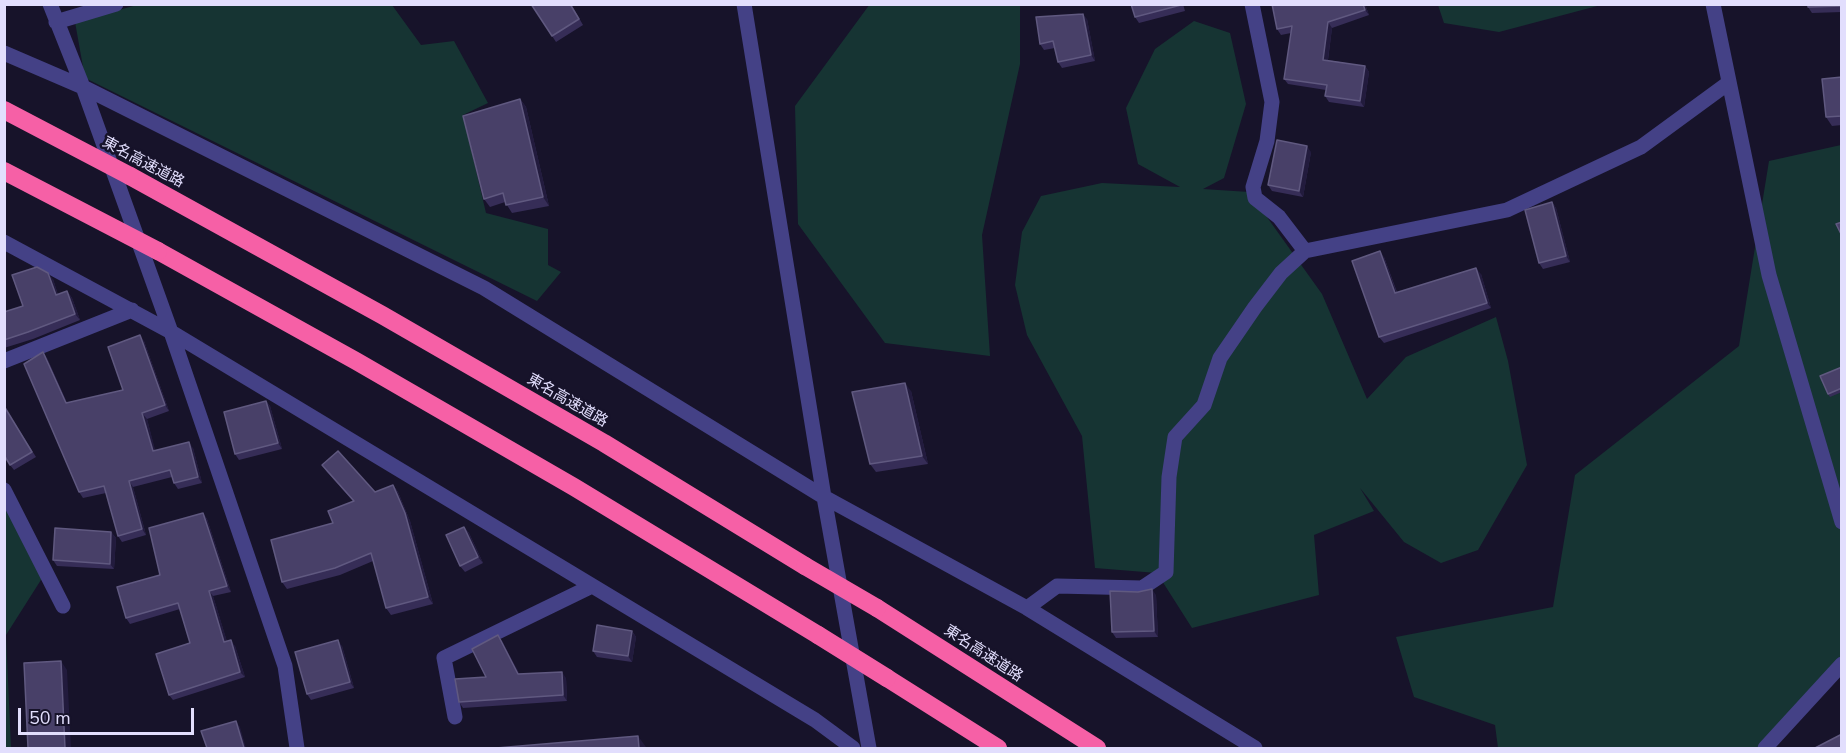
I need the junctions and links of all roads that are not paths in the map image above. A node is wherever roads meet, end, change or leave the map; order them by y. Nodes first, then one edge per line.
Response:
1 (50, 4) edge
2 (116, 4) edge
3 (744, 4) edge
4 (1252, 4) edge
5 (1713, 4) edge
6 (56, 22) junction
7 (4, 53) edge
8 (1727, 84) junction
9 (83, 87) junction
10 (4, 110) edge
11 (4, 171) edge
12 (4, 242) edge
13 (1305, 252) junction
14 (132, 310) junction
15 (171, 332) junction
16 (4, 361) edge
17 (4, 490) edge
18 (824, 497) junction
19 (1842, 522) edge
20 (592, 586) junction
21 (63, 606) dead end
22 (1027, 608) junction
23 (1842, 664) edge
24 (455, 717) dead end
25 (297, 748) edge
26 (853, 748) edge
27 (869, 748) edge
28 (998, 748) edge
29 (1097, 748) edge
30 (1255, 748) edge
31 (1765, 748) edge

1 - 6 street
2 - 6 street
3 - 18 street
4 - 13 street
5 - 8 street
6 - 9 street
7 - 9 street
8 - 13 street
8 - 19 street
9 - 15 street
9 - 18 street
10 - 29 highway, 東名高速道路, bridge
11 - 28 highway, bridge
12 - 14 street
13 - 22 street
14 - 15 street
14 - 16 street
15 - 20 street
15 - 25 street
17 - 21 street
18 - 22 street
18 - 27 street
20 - 24 street
20 - 26 street
22 - 30 street
23 - 31 street

